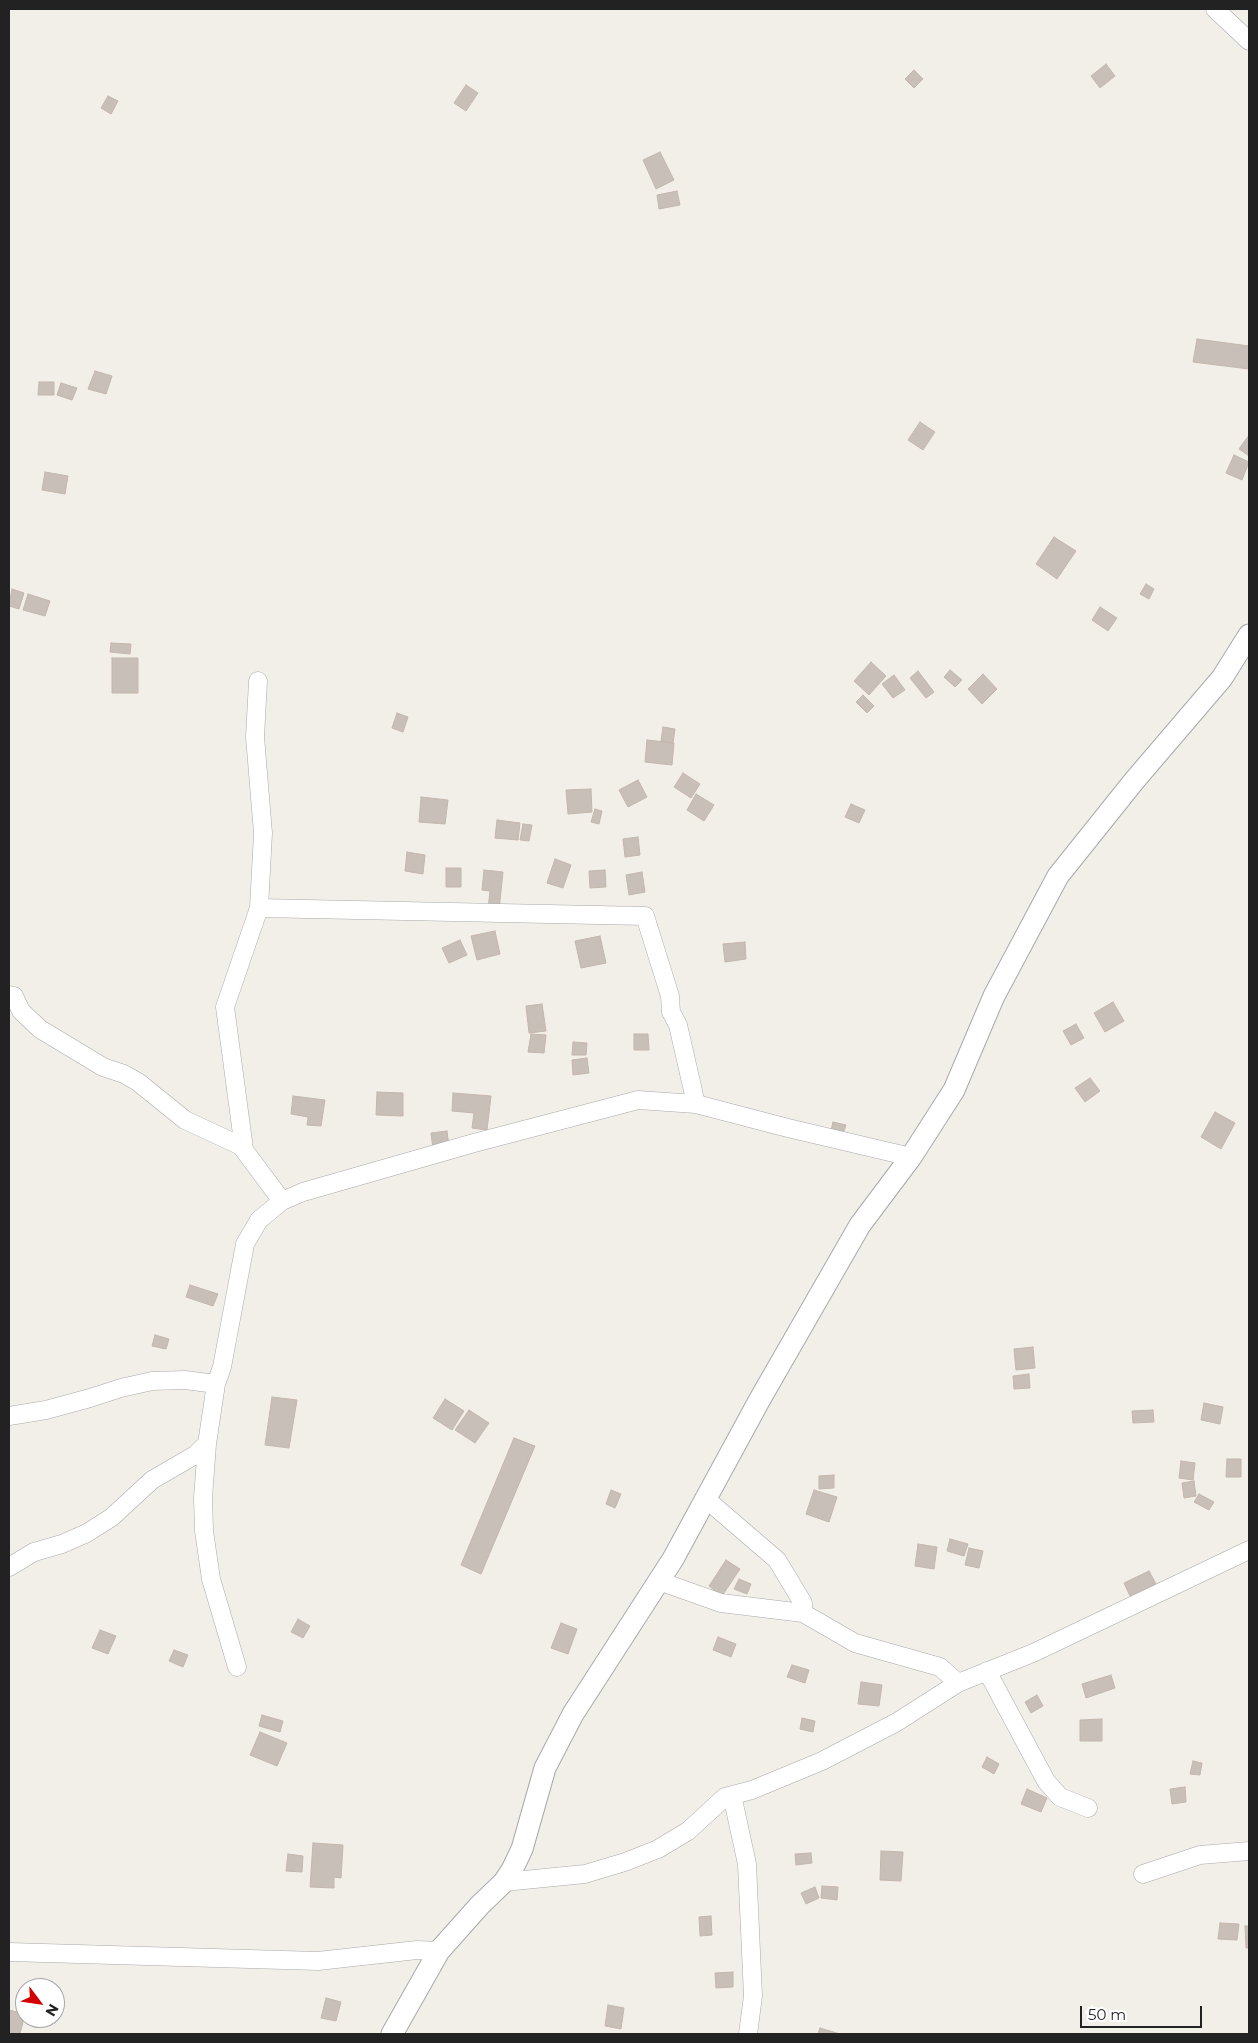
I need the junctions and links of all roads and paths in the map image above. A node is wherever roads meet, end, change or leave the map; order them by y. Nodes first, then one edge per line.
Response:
1 (1215, 9) edge
2 (1249, 41) edge
3 (1249, 635) edge
4 (258, 681) dead end
5 (259, 908) junction
6 (9, 995) edge
7 (696, 1104) junction
8 (244, 1149) junction
9 (911, 1157) junction
10 (282, 1201) junction
11 (216, 1384) junction
12 (9, 1416) edge
13 (207, 1444) junction
14 (706, 1498) junction
15 (1249, 1550) edge
16 (9, 1567) edge
17 (659, 1581) junction
18 (803, 1613) junction
19 (237, 1667) dead end
20 (987, 1671) junction
21 (958, 1682) junction
22 (732, 1794) junction
23 (1088, 1808) dead end
24 (1249, 1851) edge
25 (1143, 1874) dead end
26 (504, 1882) junction
27 (439, 1950) junction
28 (9, 1952) edge
29 (392, 2034) edge
30 (748, 2034) edge

1 - 2 street
3 - 9 street
4 - 5 street
5 - 7 street
5 - 8 street
6 - 8 street
7 - 9 street
7 - 10 street
8 - 10 street
9 - 14 street
10 - 11 street
11 - 12 street
11 - 13 street
13 - 16 street
13 - 19 street
14 - 17 street
14 - 18 street
15 - 20 street
17 - 18 street
17 - 26 street
18 - 21 street
20 - 21 street
20 - 23 street
21 - 22 street
22 - 26 street
22 - 30 street
24 - 25 street
26 - 27 street
27 - 28 street
27 - 29 street

